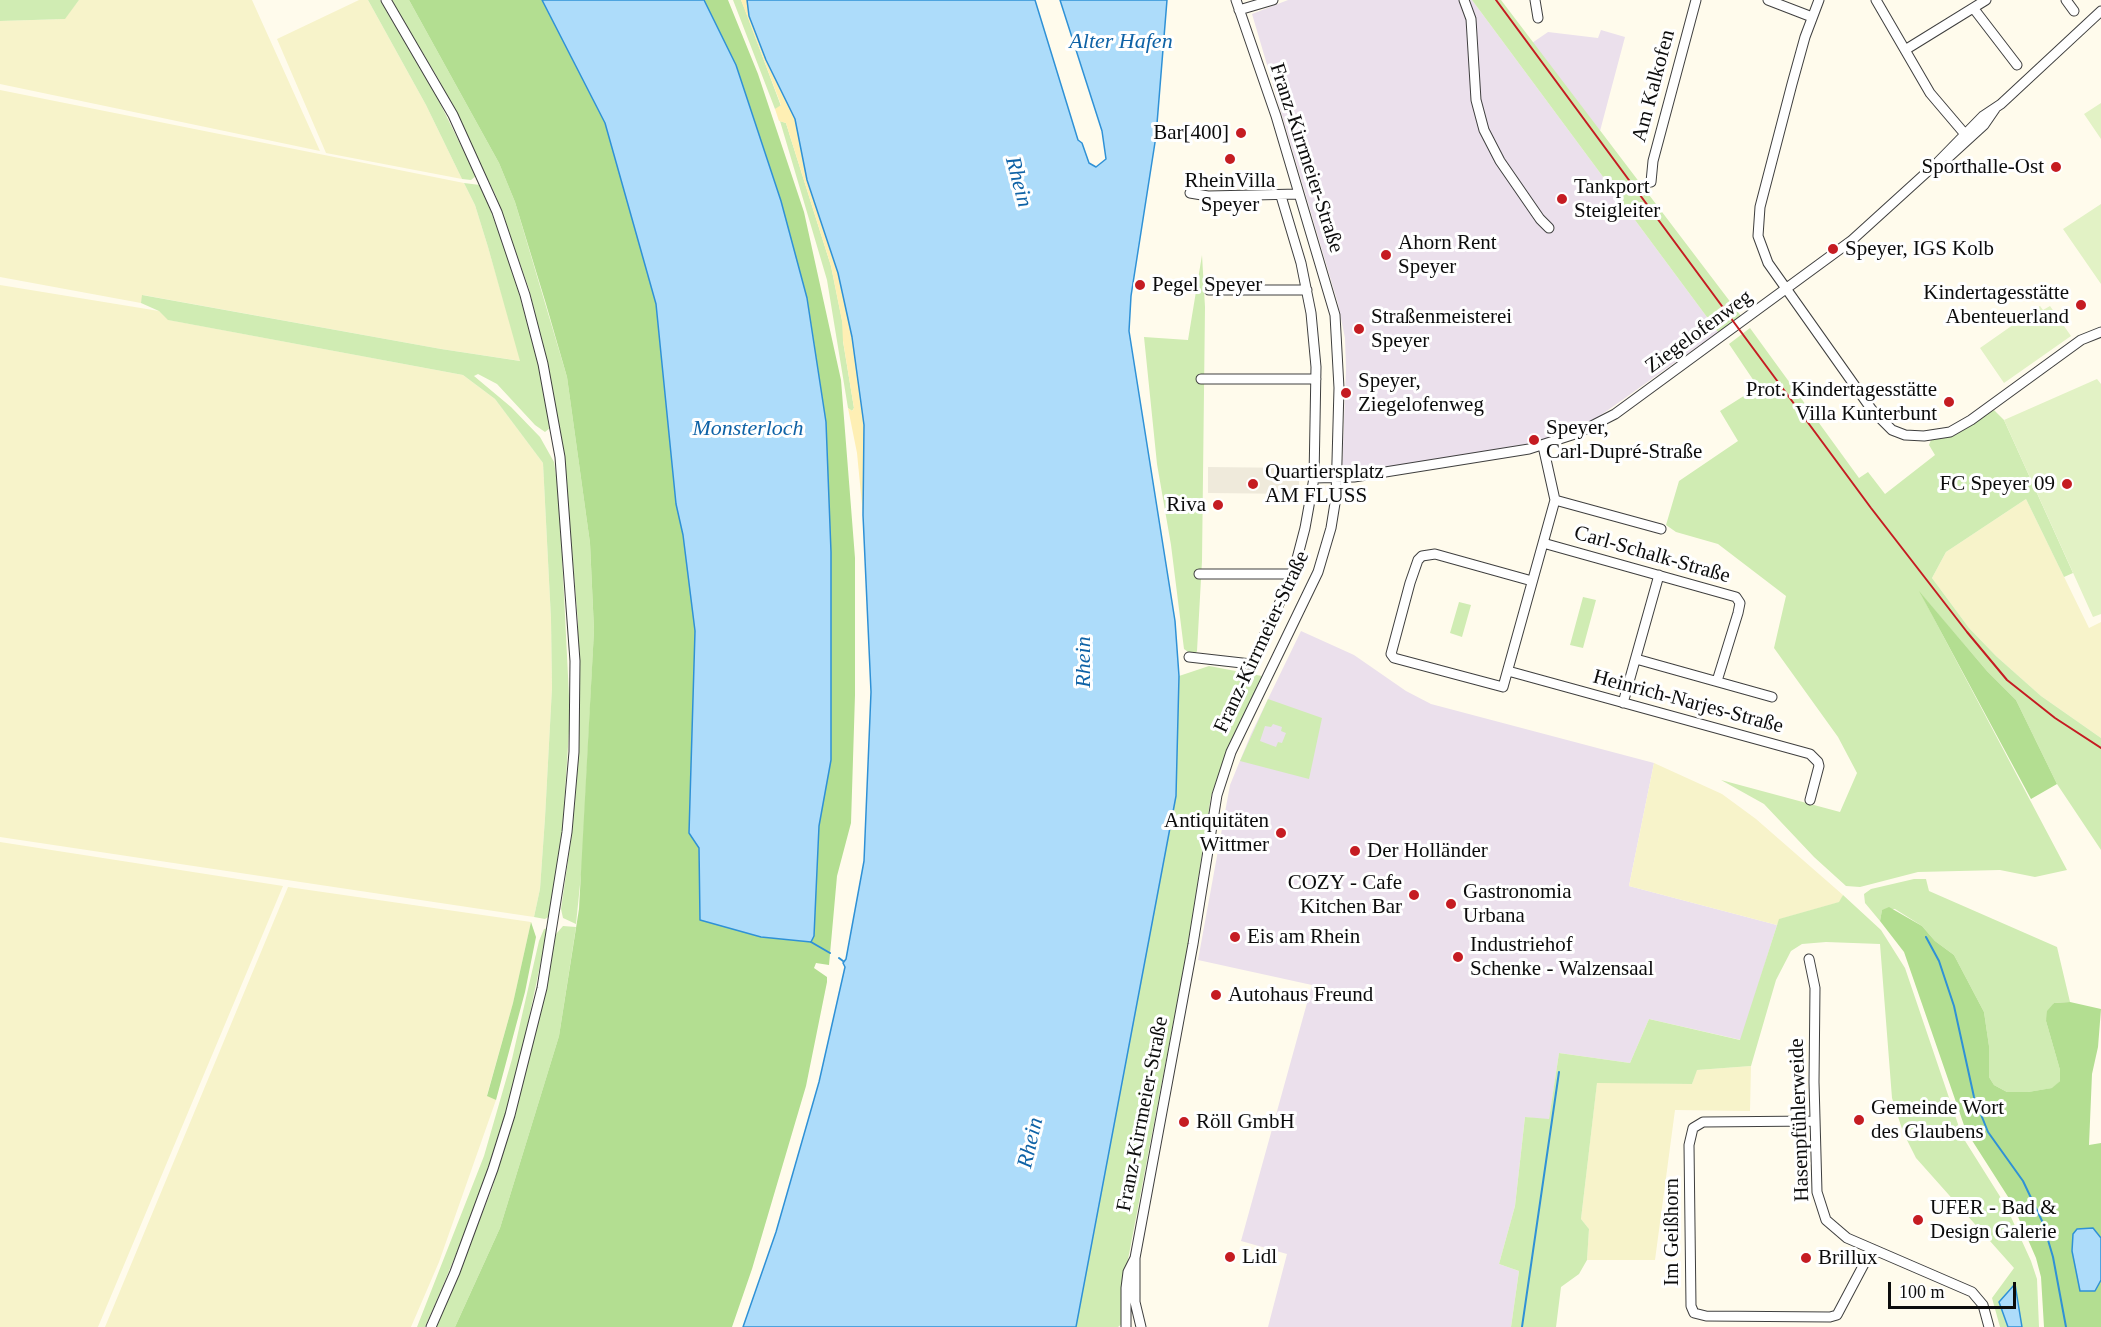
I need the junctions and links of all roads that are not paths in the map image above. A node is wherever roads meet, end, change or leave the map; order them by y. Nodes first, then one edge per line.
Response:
1 (386, 0) edge
2 (1236, 0) edge
3 (1273, 0) edge
4 (1464, 0) edge
5 (1535, 0) edge
6 (1696, 0) edge
7 (1767, 0) edge
8 (1819, 0) edge
9 (1876, 0) edge
10 (1986, 0) edge
11 (2066, 0) edge
12 (1974, 9) junction
13 (1239, 10) junction
14 (2074, 10) dead end
15 (2101, 10) edge
16 (1538, 18) dead end
17 (1812, 18) junction
18 (1905, 50) junction
19 (2017, 65) dead end
20 (1996, 108) junction
21 (1964, 133) junction
22 (1938, 162) junction
23 (1651, 182) dead end
24 (1190, 193) dead end
25 (1299, 194) junction
26 (1281, 196) junction
27 (1549, 228) dead end
28 (1788, 289) junction
29 (1209, 290) dead end
30 (1307, 290) junction
31 (2101, 332) edge
32 (1201, 379) dead end
33 (1316, 379) junction
34 (1544, 446) junction
35 (1314, 478) junction
36 (1337, 478) junction
37 (1555, 500) junction
38 (1661, 529) dead end
39 (1543, 543) junction
40 (1199, 574) dead end
41 (1293, 574) junction
42 (1659, 575) junction
43 (1532, 581) junction
44 (1189, 657) dead end
45 (1636, 659) junction
46 (1251, 664) junction
47 (1270, 671) junction
48 (1508, 671) junction
49 (1717, 681) junction
50 (1772, 697) dead end
51 (1623, 703) junction
52 (1810, 800) dead end
53 (1809, 959) dead end
54 (1814, 1121) junction
55 (1872, 1249) junction
56 (1135, 1258) junction
57 (431, 1327) edge
58 (1126, 1327) edge
59 (1131, 1327) edge
60 (1142, 1327) edge
61 (1989, 1327) edge

1 - 57 street
2 - 13 street, Franz-Kirrmeier-Straße
3 - 13 street
4 - 27 street
5 - 16 street
6 - 23 street, Am Kalkofen
7 - 17 street
8 - 17 street
9 - 18 street
10 - 12 street
11 - 14 street
12 - 18 street
12 - 19 street
13 - 25 street, Franz-Kirrmeier-Straße
15 - 20 street
17 - 28 street
18 - 21 street
20 - 21 street
20 - 22 street
21 - 22 street
22 - 28 street, Ziegelofenweg
24 - 26 street
25 - 26 street
25 - 36 street, Franz-Kirrmeier-Straße
26 - 30 street
28 - 31 street
28 - 34 street, Ziegelofenweg
29 - 30 street
30 - 33 street
32 - 33 street
33 - 35 street
34 - 36 street, Ziegelofenweg
34 - 37 street
35 - 36 street, Ziegelofenweg
35 - 41 street
36 - 47 street, Franz-Kirrmeier-Straße
37 - 38 street
37 - 39 street
39 - 42 street, Carl-Schalk-Straße
39 - 43 street
40 - 41 street
41 - 46 street
42 - 45 street
42 - 49 street, Carl-Schalk-Straße
43 - 48 street
43 - 48 street
44 - 46 street
45 - 49 street
45 - 51 street
46 - 47 street
47 - 56 street, Franz-Kirrmeier-Straße
48 - 51 street, Heinrich-Narjes-Straße
49 - 50 street
51 - 52 street, Heinrich-Narjes-Straße
53 - 54 street, Hasenpfühlerweide
54 - 55 street, Hasenpfühlerweide
54 - 55 street, Im Geißhorn
55 - 61 street, Hasenpfühlerweide
56 - 58 street, Franz-Kirrmeier-Straße
56 - 60 street, Franz-Kirrmeier-Straße
59 - 60 street, Franz-Kirrmeier-Straße

